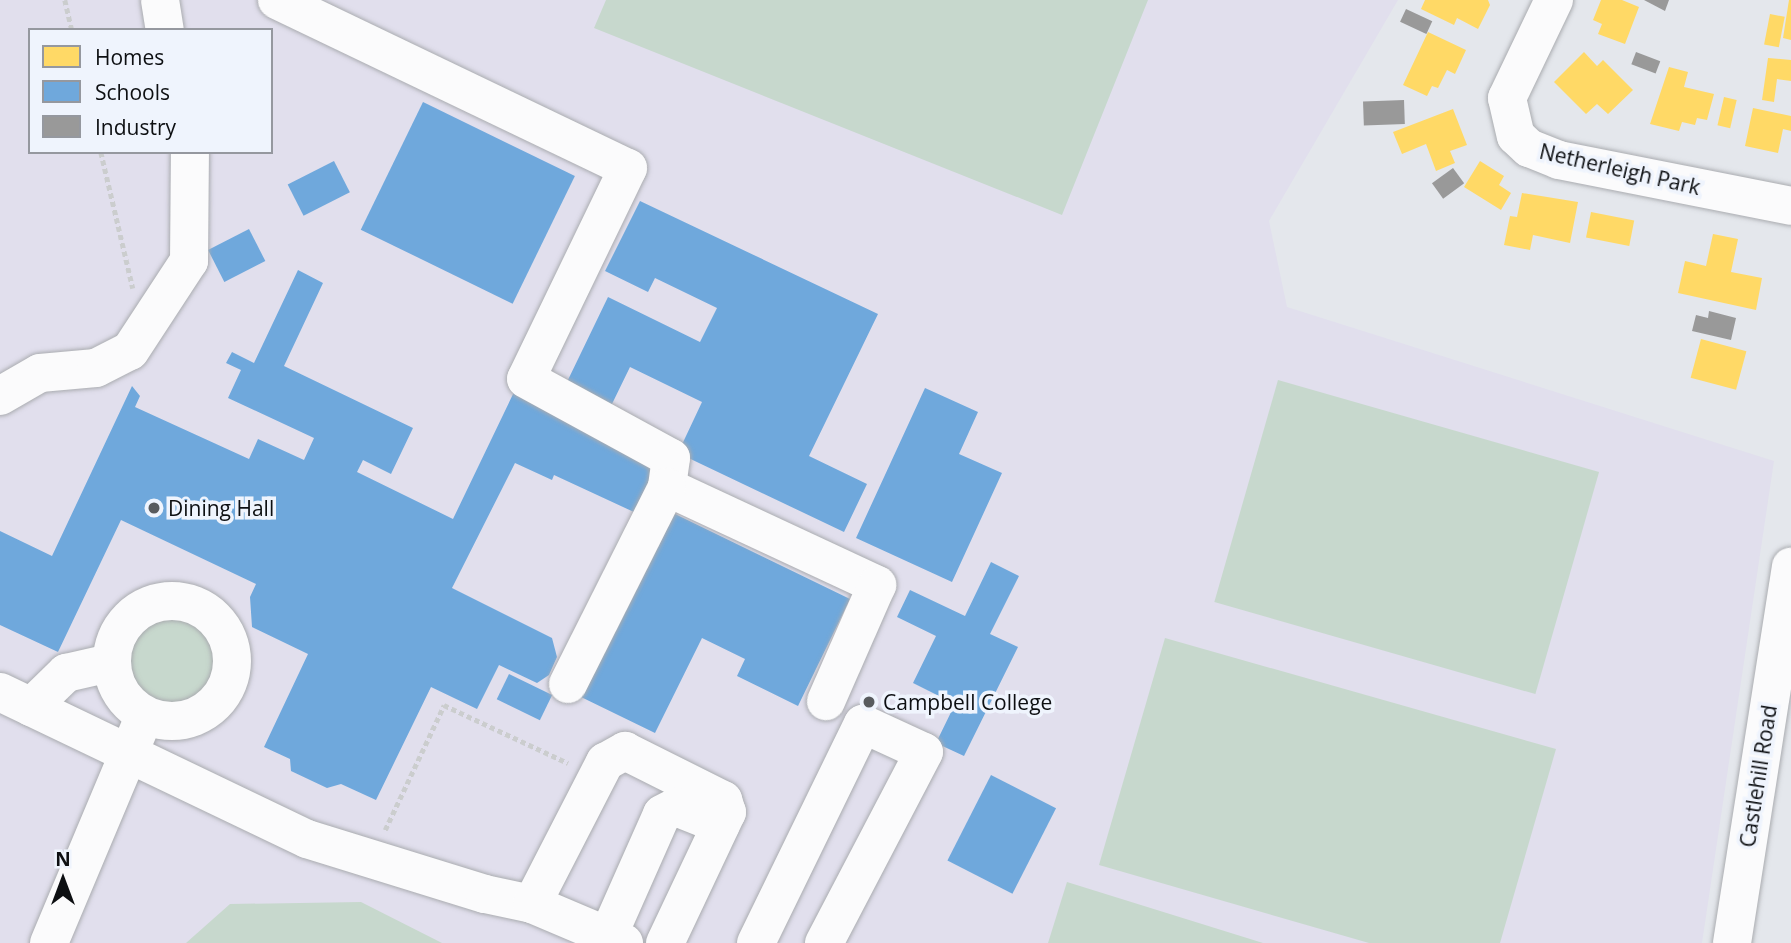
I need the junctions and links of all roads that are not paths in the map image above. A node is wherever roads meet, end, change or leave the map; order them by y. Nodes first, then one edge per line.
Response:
1 (160, 0) edge
2 (277, 0) edge
3 (1554, 0) edge
4 (165, 28) edge
5 (190, 154) edge
6 (1791, 206) edge
7 (0, 396) edge
8 (667, 487) junction
9 (1791, 567) edge
10 (110, 663) junction
11 (568, 684) dead end
12 (15, 700) edge
13 (826, 701) dead end
14 (146, 715) junction
15 (1777, 743) edge
16 (127, 751) junction
17 (721, 825) junction
18 (532, 904) junction
19 (616, 940) edge
20 (49, 943) edge
21 (665, 943) edge
22 (756, 943) edge
23 (824, 943) edge
24 (1732, 943) edge

1 - 4 street
2 - 8 street
3 - 6 street, Netherleigh Park
5 - 7 street
8 - 11 street
8 - 13 street
9 - 15 street, Castlehill Road
10 - 12 street
10 - 14 street
10 - 14 street
12 - 16 street
14 - 16 street
15 - 24 street, Castlehill Road
16 - 18 street
16 - 20 street
17 - 18 street
17 - 19 street
17 - 21 street
18 - 19 street
22 - 23 street

